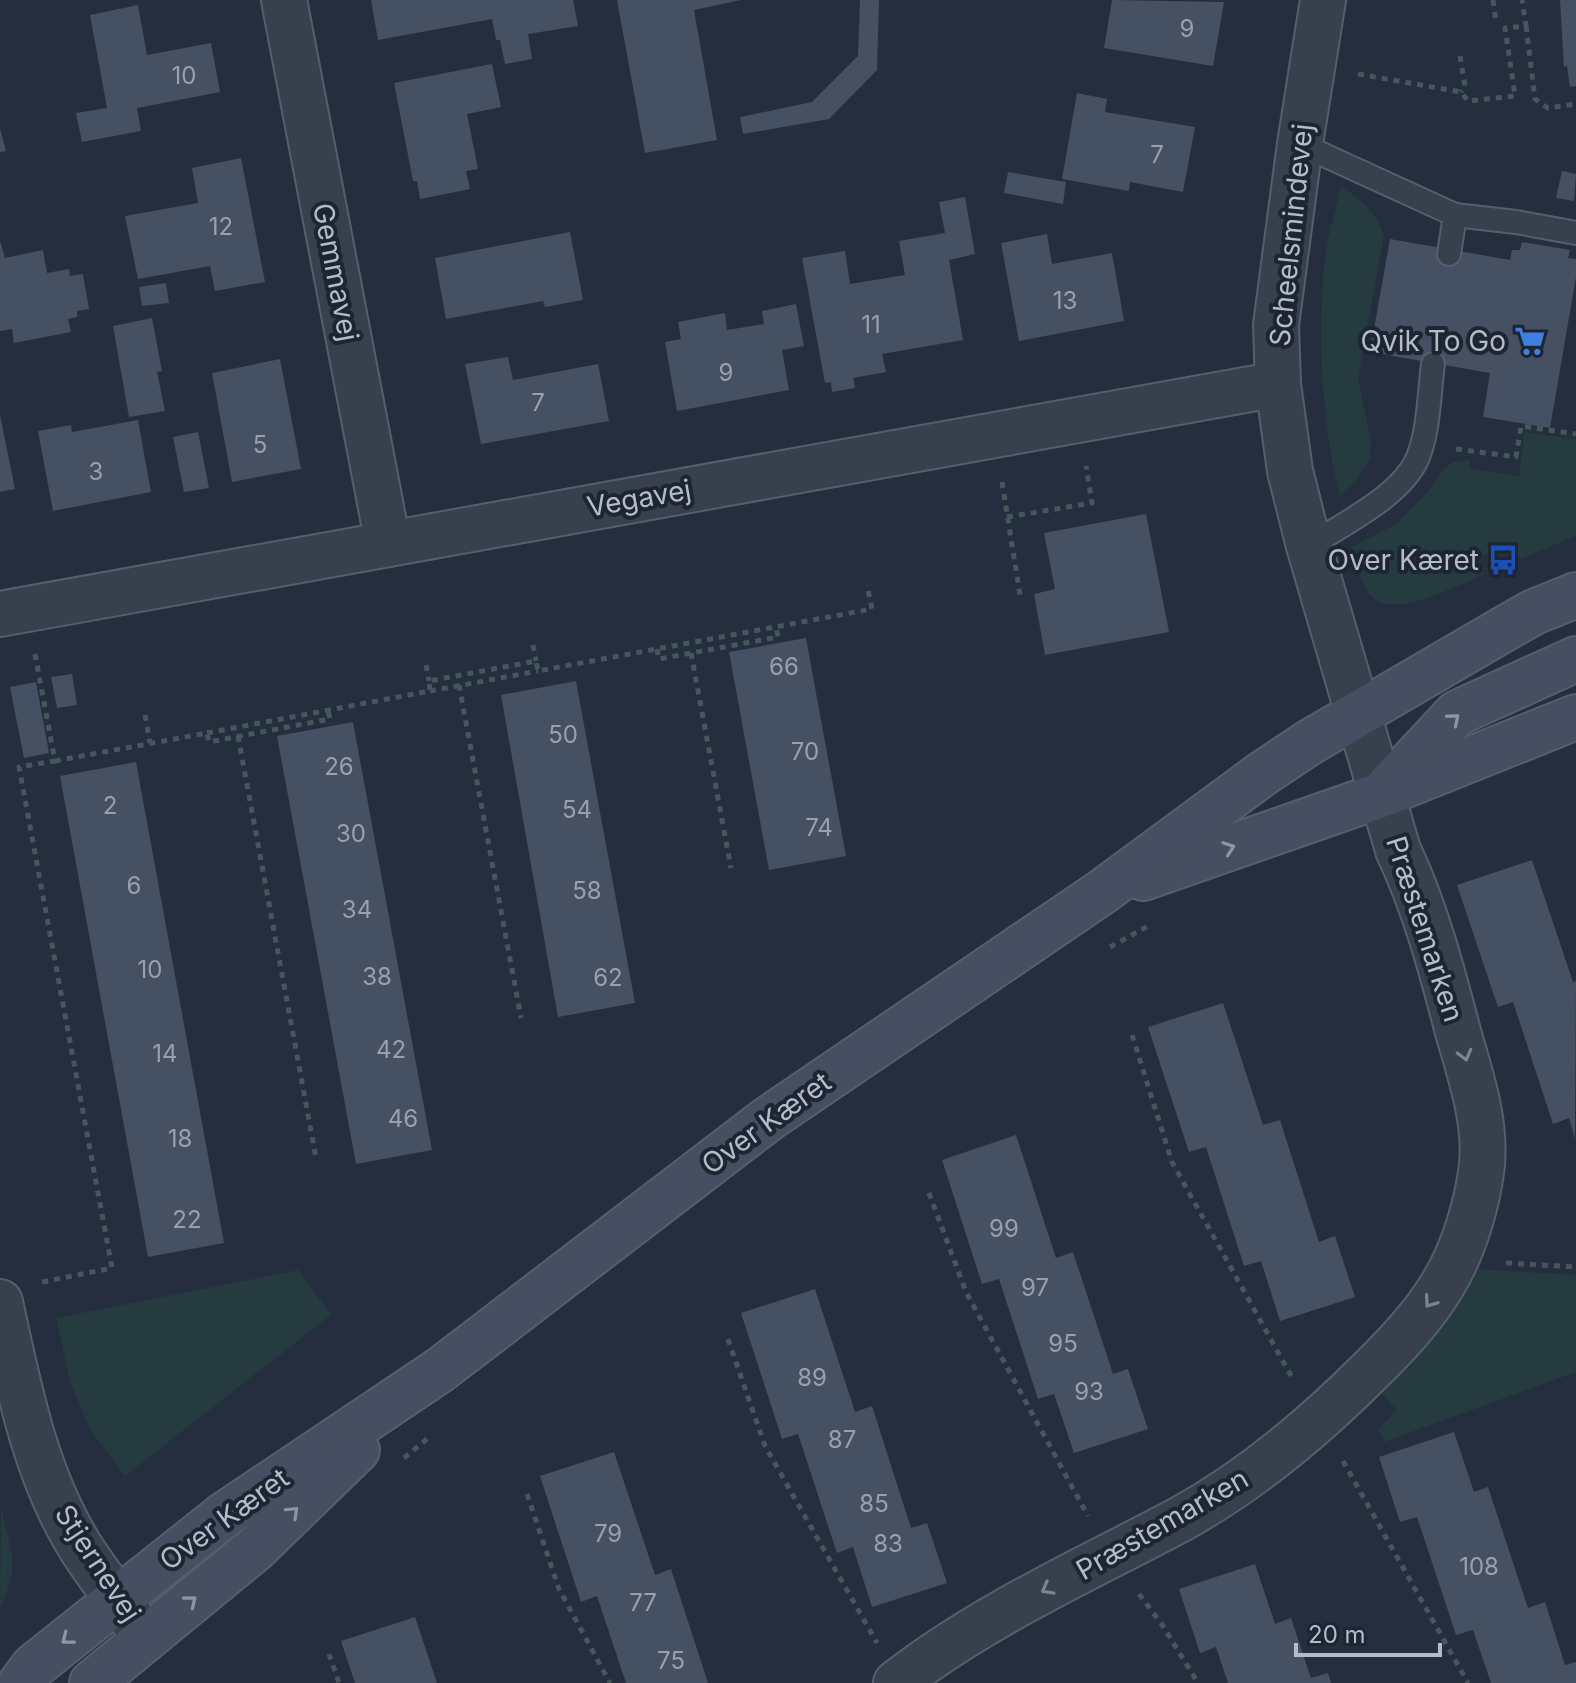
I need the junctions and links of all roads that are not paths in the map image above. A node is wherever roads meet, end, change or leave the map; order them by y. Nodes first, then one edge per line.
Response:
1 (284, 0) edge
2 (1323, 0) edge
3 (1300, 144) junction
4 (1455, 215) junction
5 (1576, 233) edge
6 (1449, 254) dead end
7 (1433, 364) dead end
8 (1278, 384) junction
9 (388, 544) junction
10 (1309, 546) junction
11 (1576, 595) edge
12 (13, 612) edge
13 (1576, 659) edge
14 (1358, 714) junction
15 (1576, 717) edge
16 (1381, 795) junction
17 (1102, 892) junction
18 (14, 1293) edge
19 (440, 1370) junction
20 (118, 1599) junction
21 (146, 1638) junction
22 (899, 1681) edge
23 (21, 1683) edge
24 (92, 1683) edge

1 - 9 street, Gemmavej
2 - 3 street, Scheelsmindevej
3 - 4 lane
3 - 8 street, Scheelsmindevej
4 - 5 lane
4 - 6 lane
7 - 10 lane
8 - 9 street, Vegavej
8 - 10 street, Scheelsmindevej
9 - 12 street, Vegavej
10 - 14 street, Scheelsmindevej
11 - 14 main road, Over Kæret
16 -> 13 main road
14 - 16 street, Scheelsmindevej
14 - 17 main road, Over Kæret
15 - 16 main road, Over Kæret
17 -> 16 main road, Over Kæret
16 -> 22 street, Præstemarken
17 - 19 main road, Over Kæret
18 - 20 street, Stjernevej
19 - 20 main road, Over Kæret
21 -> 19 main road, Over Kæret
20 - 21 street, Stjernevej
20 -> 23 main road, Over Kæret
21 - 24 main road, Over Kæret

